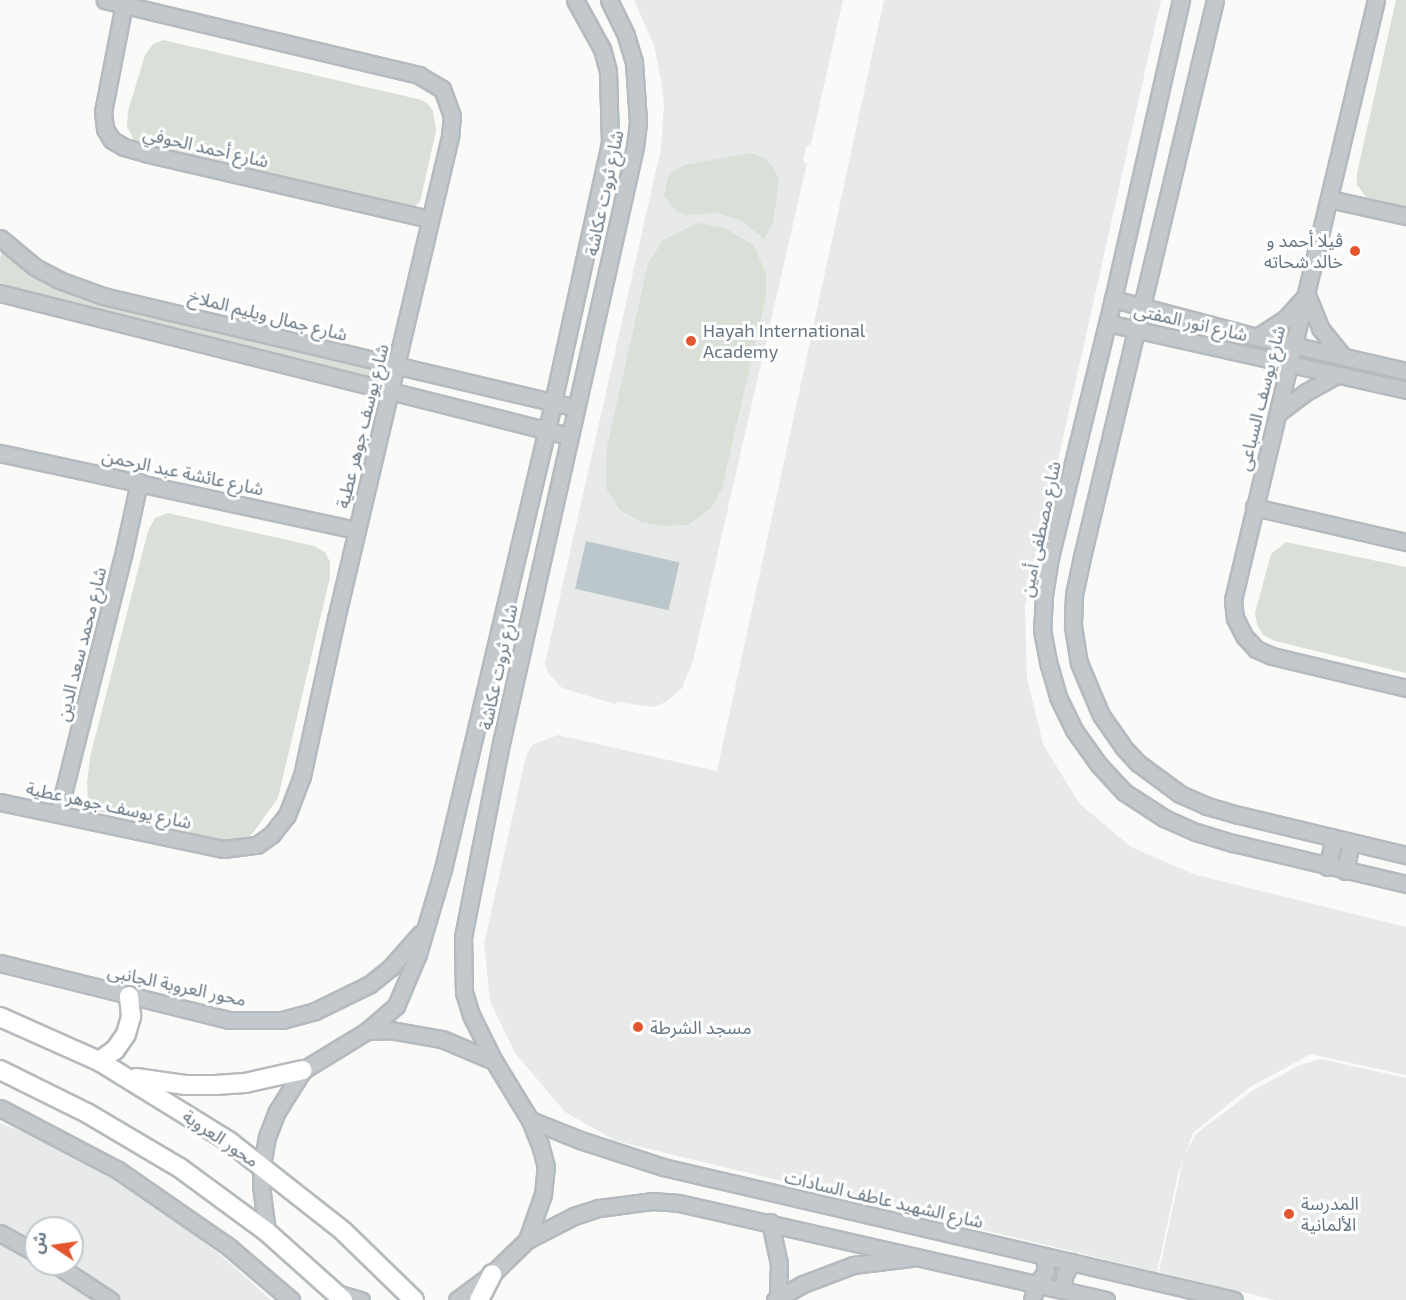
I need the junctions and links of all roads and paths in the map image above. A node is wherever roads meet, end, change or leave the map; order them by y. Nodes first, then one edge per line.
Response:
1 (105, 0) edge
2 (575, 0) edge
3 (609, 0) edge
4 (1181, 0) edge
5 (1215, 0) edge
6 (1376, 0) edge
7 (124, 4) junction
8 (1329, 200) junction
9 (594, 216) junction
10 (1406, 216) edge
11 (430, 219) junction
12 (619, 222) junction
13 (589, 237) junction
14 (0, 238) edge
15 (614, 241) junction
16 (0, 293) edge
17 (1307, 294) junction
18 (1113, 299) junction
19 (1142, 306) junction
20 (1107, 323) junction
21 (1137, 330) junction
22 (1257, 337) junction
23 (1294, 345) junction
24 (1342, 356) junction
25 (1289, 364) junction
26 (398, 367) junction
27 (1406, 371) edge
28 (1337, 375) junction
29 (391, 389) junction
30 (1406, 390) edge
31 (553, 402) junction
32 (575, 408) junction
33 (1278, 413) junction
34 (546, 431) junction
35 (569, 436) junction
36 (0, 453) edge
37 (139, 482) junction
38 (1254, 507) junction
39 (357, 530) junction
40 (1406, 542) edge
41 (1406, 688) edge
42 (0, 802) edge
43 (58, 814) junction
44 (1334, 838) junction
45 (1351, 843) junction
46 (1406, 855) edge
47 (1327, 867) junction
48 (1345, 871) junction
49 (1406, 884) edge
50 (425, 929) junction
51 (0, 963) edge
52 (129, 996) junction
53 (0, 1017) edge
54 (367, 1031) junction
55 (99, 1060) junction
56 (494, 1061) junction
57 (0, 1070) edge
58 (303, 1070) junction
59 (126, 1076) junction
60 (0, 1108) edge
61 (530, 1120) junction
62 (262, 1165) junction
63 (770, 1222) junction
64 (267, 1232) junction
65 (0, 1233) edge
66 (527, 1240) junction
67 (24, 1246) edge
68 (1044, 1256) junction
69 (923, 1257) junction
70 (1071, 1262) junction
71 (492, 1274) junction
72 (73, 1276) edge
73 (1036, 1284) junction
74 (1064, 1290) junction
75 (339, 1297) edge
76 (776, 1299) edge
77 (110, 1300) edge
78 (291, 1300) edge
79 (361, 1300) edge
80 (414, 1300) edge
81 (457, 1300) edge
82 (479, 1300) edge
83 (1032, 1300) edge
84 (1106, 1300) edge
85 (1234, 1300) edge

1 - 7 street, شارع يوسف جوهر عطية
2 - 9 street, شارع ثروت عكاشة
3 - 12 street, شارع ثروت عكاشة
4 - 18 street, شارع مصطفى أمين
5 - 19 street
6 - 8 street, شارع يوسف السباعى
7 - 11 street, شارع يوسف جوهر عطية
7 - 11 street, شارع أحمد الحوفي
8 - 10 street
8 - 17 street, شارع يوسف السباعى
9 - 12 street
9 - 13 street, شارع ثروت عكاشة
11 - 26 street, شارع يوسف جوهر عطية
12 - 15 street, شارع ثروت عكاشة
13 - 15 street
13 - 31 street, شارع ثروت عكاشة
14 - 26 street, شارع جمال ويليم الملاخ
15 - 32 street, شارع ثروت عكاشة
16 - 29 street
17 - 22 street
17 - 23 street, شارع يوسف السباعى
17 - 24 street
18 - 19 street, شارع انور المفتى
18 - 20 street, شارع مصطفى أمين
19 - 21 street
19 - 22 street, شارع انور المفتى
20 - 21 street, شارع انور المفتى
20 - 47 street, شارع مصطفى أمين
21 - 25 street, شارع انور المفتى
21 - 44 street
22 - 23 street, شارع انور المفتى
23 - 24 street, شارع انور المفتى
23 - 25 street, شارع يوسف السباعى
24 - 27 street, شارع انور المفتى
25 - 28 street, شارع انور المفتى
25 - 33 street, شارع يوسف السباعى
26 - 29 street, شارع يوسف جوهر عطية
26 - 31 street, شارع جمال ويليم الملاخ
28 - 30 street, شارع انور المفتى
28 - 33 street
29 - 34 street
29 - 39 street, شارع يوسف جوهر عطية
31 - 32 street, شارع جمال ويليم الملاخ
31 - 34 street, شارع ثروت عكاشة
32 - 35 street, شارع ثروت عكاشة
33 - 38 street, شارع يوسف السباعى
34 - 35 street
34 - 50 street, شارع ثروت عكاشة
35 - 56 street, شارع ثروت عكاشة
36 - 37 street, شارع عائشة عبد الرحمن
37 - 39 street, شارع عائشة عبد الرحمن
37 - 43 street, شارع محمد سعد الدين
38 - 40 street
38 - 41 street, شارع يوسف السباعى
39 - 43 street, شارع يوسف جوهر عطية
42 - 43 street, شارع يوسف جوهر عطية
44 - 45 street
44 - 47 street
45 - 46 street
45 - 48 street
47 - 48 street, شارع مصطفى أمين
48 - 49 street, شارع مصطفى أمين
50 - 52 street, محور العروبة الجانبى
50 - 54 street, شارع ثروت عكاشة
51 - 52 street, محور العروبة الجانبى
52 - 55 main road
53 - 55 main road, محور العروبة
54 - 56 street
54 - 58 street, شارع ثروت عكاشة
55 - 59 main road, محور العروبة
56 - 61 street, شارع ثروت عكاشة
57 - 64 main road
58 - 59 main road
58 - 62 street, شارع ثروت عكاشة
59 - 62 main road, محور العروبة
60 - 78 street
61 - 66 street, شارع ثروت عكاشة
61 - 68 street, شارع الشهيد عاطف السادات
62 - 64 street, شارع ثروت عكاشة
62 - 80 main road, محور العروبة
63 - 66 street
63 - 69 street
63 - 76 street
64 - 75 main road
65 - 67 street
66 - 71 street, شارع ثروت عكاشة
68 - 70 street, شارع الشهيد عاطف السادات
68 - 73 street
69 - 73 street
69 - 76 street
70 - 74 street
70 - 85 street, شارع الشهيد عاطف السادات
71 - 81 street, شارع ثروت عكاشة
71 - 82 main road
72 - 77 street
73 - 74 street
73 - 83 street
74 - 84 street
75 - 79 street

